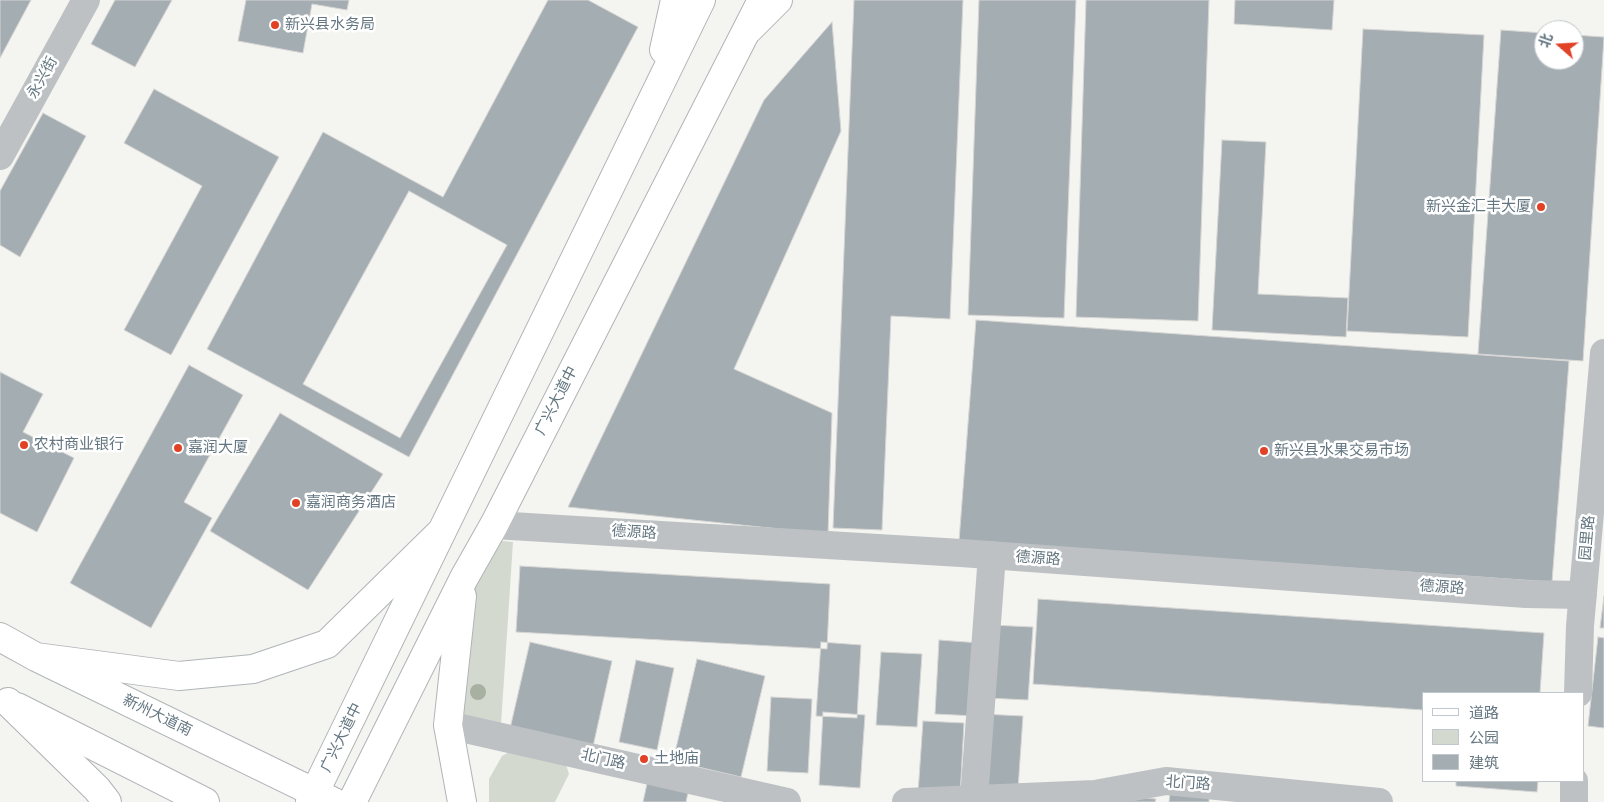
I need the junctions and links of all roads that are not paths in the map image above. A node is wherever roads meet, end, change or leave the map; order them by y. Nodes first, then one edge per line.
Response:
1 (86, 0) edge
2 (675, 0) edge
3 (701, 0) edge
4 (762, 0) edge
5 (778, 0) edge
6 (746, 32) junction
7 (652, 101) junction
8 (0, 156) edge
9 (1604, 353) edge
10 (494, 525) junction
11 (445, 528) junction
12 (992, 555) junction
13 (464, 578) junction
14 (1583, 596) junction
15 (0, 637) edge
16 (36, 657) junction
17 (1578, 692) edge
18 (4, 700) edge
19 (448, 725) junction
20 (1574, 782) edge
21 (320, 799) edge
22 (974, 799) junction
23 (107, 802) edge
24 (205, 802) edge
25 (352, 802) edge
26 (462, 802) edge
27 (787, 802) edge
28 (906, 802) edge
29 (1380, 802) edge
30 (1574, 802) edge

1 - 8 street, 永兴街
2 - 7 main road
3 - 7 main road, 广兴大道中
4 - 6 main road, 广兴大道中
5 - 6 main road
6 - 10 main road, 广兴大道中
7 - 11 main road, 广兴大道中
9 - 14 street, 园里路
10 - 12 street, 德源路
10 - 13 main road, 广兴大道中
11 - 16 main road
11 - 21 main road, 广兴大道中
12 - 14 street, 德源路
12 - 22 street
13 - 19 main road
13 - 25 main road, 广兴大道中
14 - 17 street, 园里路
15 - 16 main road, 新州大道南
16 - 21 main road, 新州大道南
18 - 23 main road
18 - 24 main road
19 - 26 main road
19 - 27 street, 北门路
20 - 30 street
22 - 28 street, 北门路
22 - 29 street, 北门路

